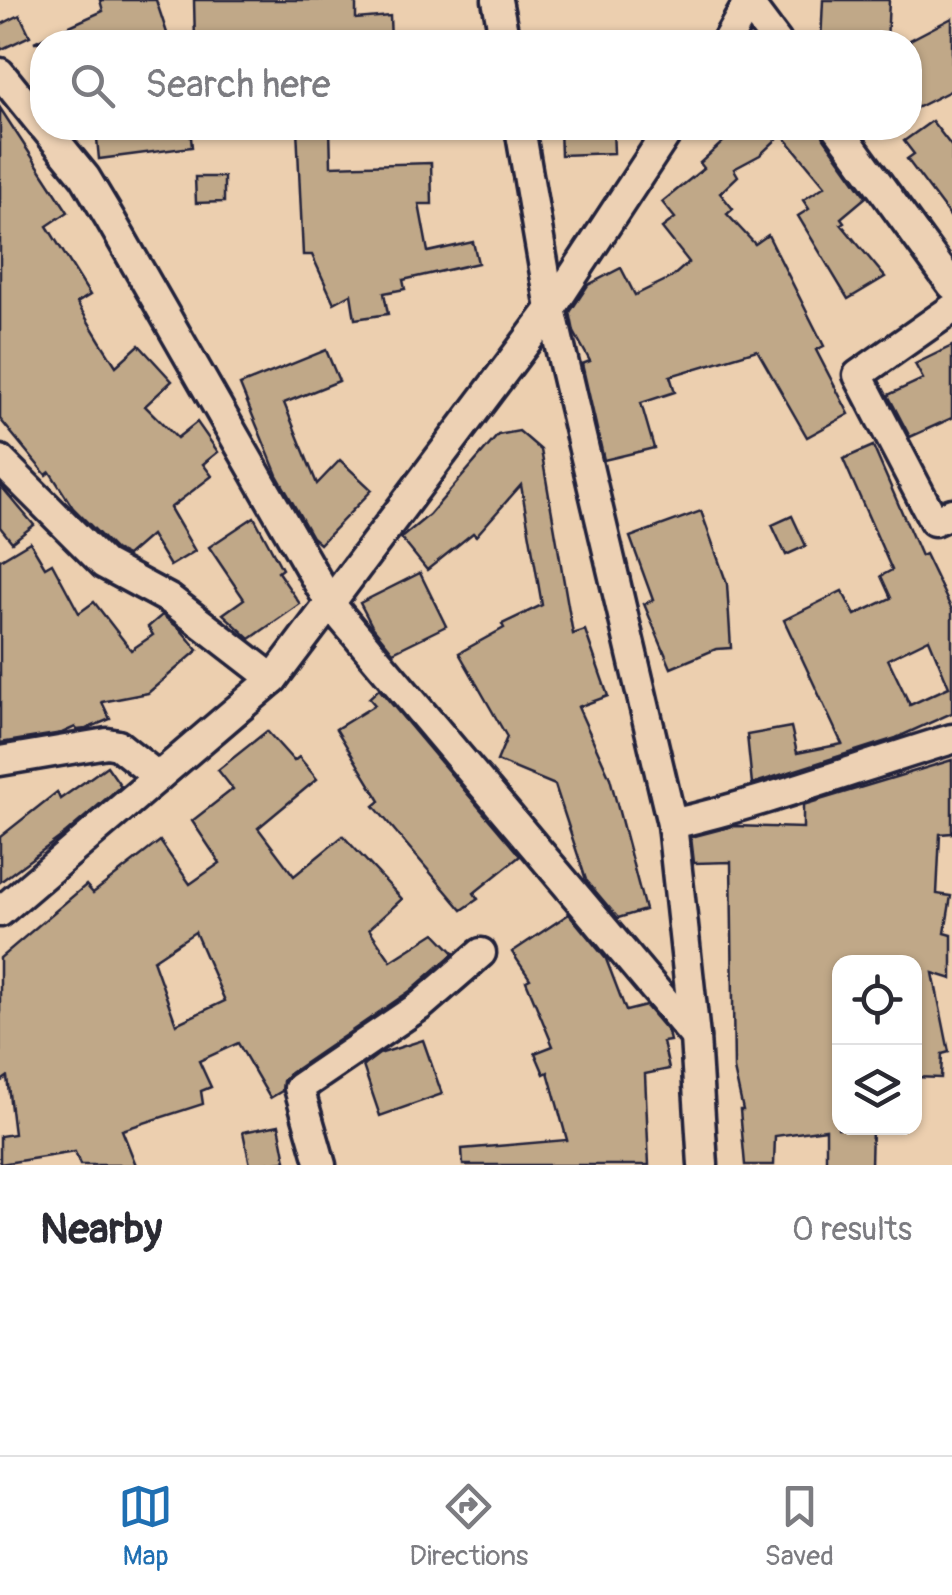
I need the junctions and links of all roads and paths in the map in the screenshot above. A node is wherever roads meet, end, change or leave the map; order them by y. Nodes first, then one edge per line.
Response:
1 (498, 0) edge
2 (750, 3) edge
3 (503, 30) edge
4 (733, 30) edge
5 (768, 30) edge
6 (0, 73) edge
7 (30, 109) edge
8 (55, 140) edge
9 (522, 140) edge
10 (662, 140) edge
11 (847, 140) edge
12 (952, 285) edge
13 (551, 309) junction
14 (952, 309) edge
15 (0, 460) edge
16 (952, 513) edge
17 (332, 605) junction
18 (273, 679) junction
19 (952, 739) edge
20 (0, 761) edge
21 (158, 777) junction
22 (672, 824) junction
23 (0, 912) edge
24 (481, 953) dead end
25 (696, 1037) junction
26 (321, 1165) edge
27 (703, 1165) edge

1 - 3 street
2 - 4 street
2 - 5 street
6 - 7 street
8 - 17 street
9 - 13 street
10 - 13 street
11 - 12 street
13 - 17 street
13 - 22 street
14 - 16 street
15 - 18 street
17 - 18 street
17 - 25 street
18 - 21 street
19 - 22 street
20 - 21 street
21 - 23 street
22 - 25 street
24 - 26 street
25 - 27 street

